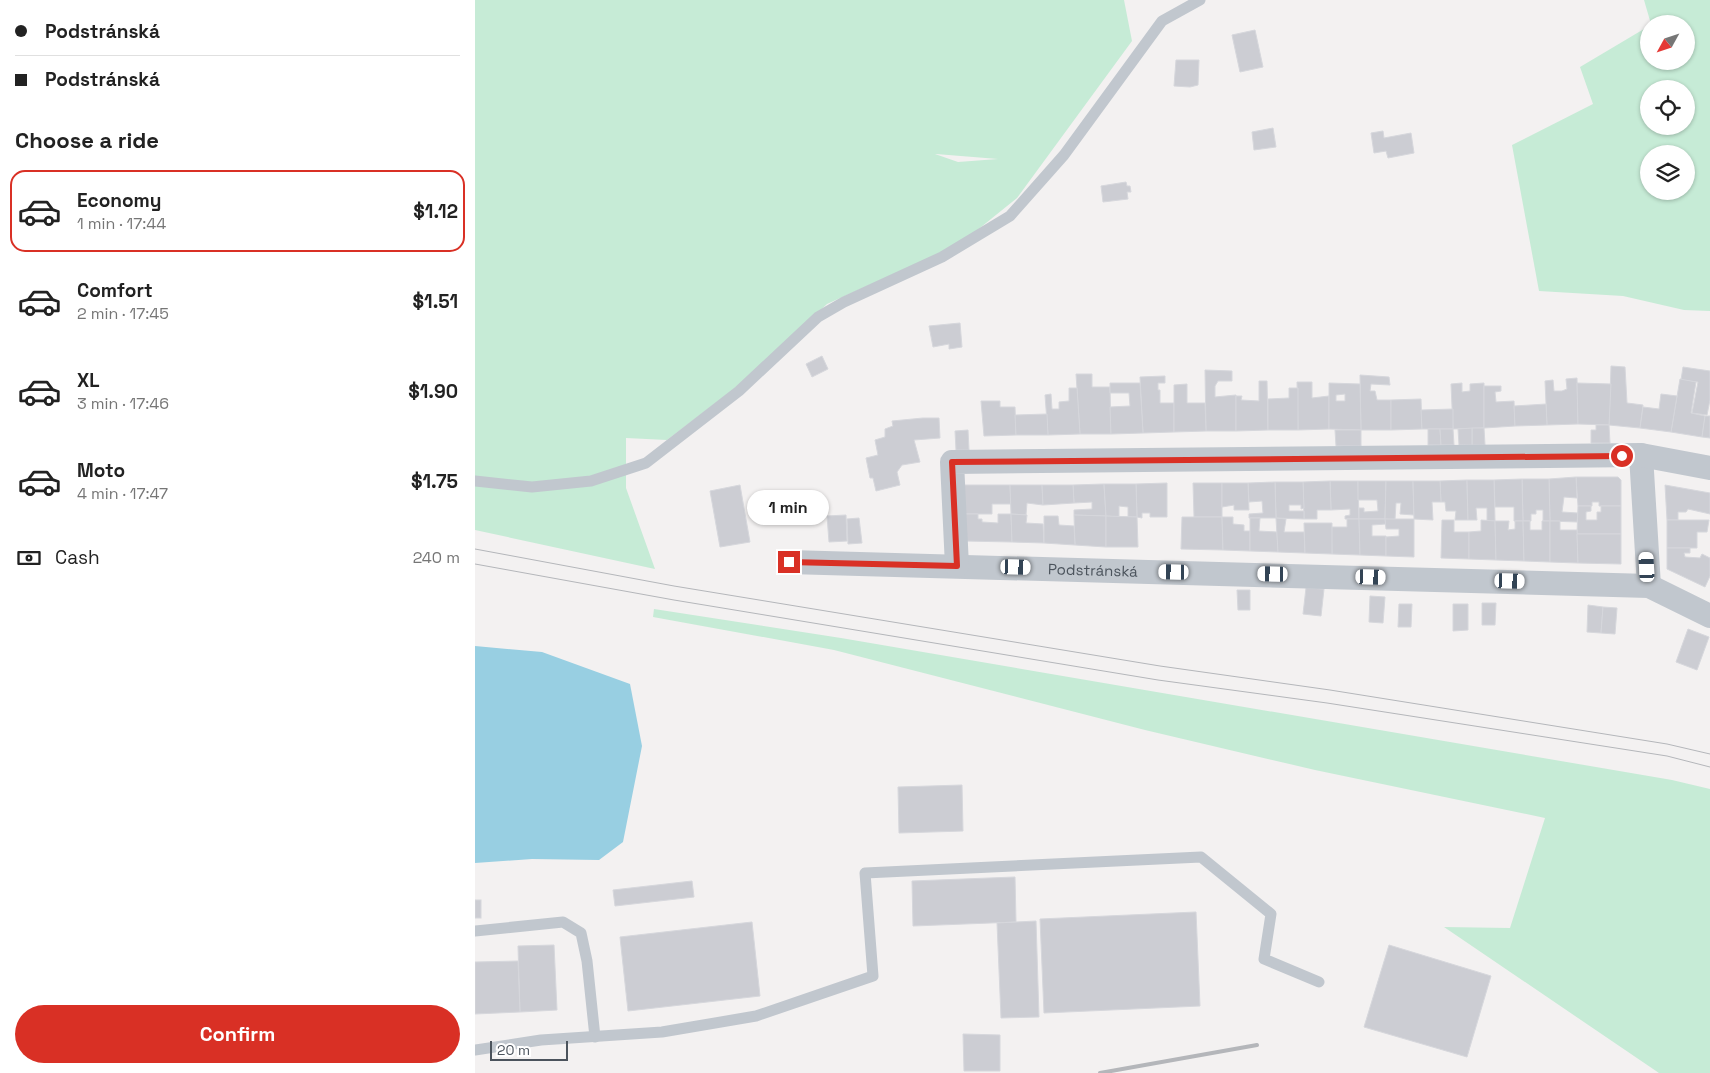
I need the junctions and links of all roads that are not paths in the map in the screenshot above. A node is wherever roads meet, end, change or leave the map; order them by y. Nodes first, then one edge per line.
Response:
1 (1199, 0) edge
2 (1641, 456) junction
3 (1710, 468) edge
4 (475, 481) edge
5 (789, 562) dead end
6 (957, 566) junction
7 (1649, 586) junction
8 (1710, 616) edge
9 (475, 931) edge
10 (1319, 982) dead end
11 (595, 1036) junction
12 (475, 1050) edge

1 - 4 lane
2 - 3 street
2 - 6 street
2 - 7 street
5 - 6 street, Podstránská
6 - 7 street, Podstránská
7 - 8 street, Podstránská
9 - 11 lane
10 - 11 lane
11 - 12 lane

